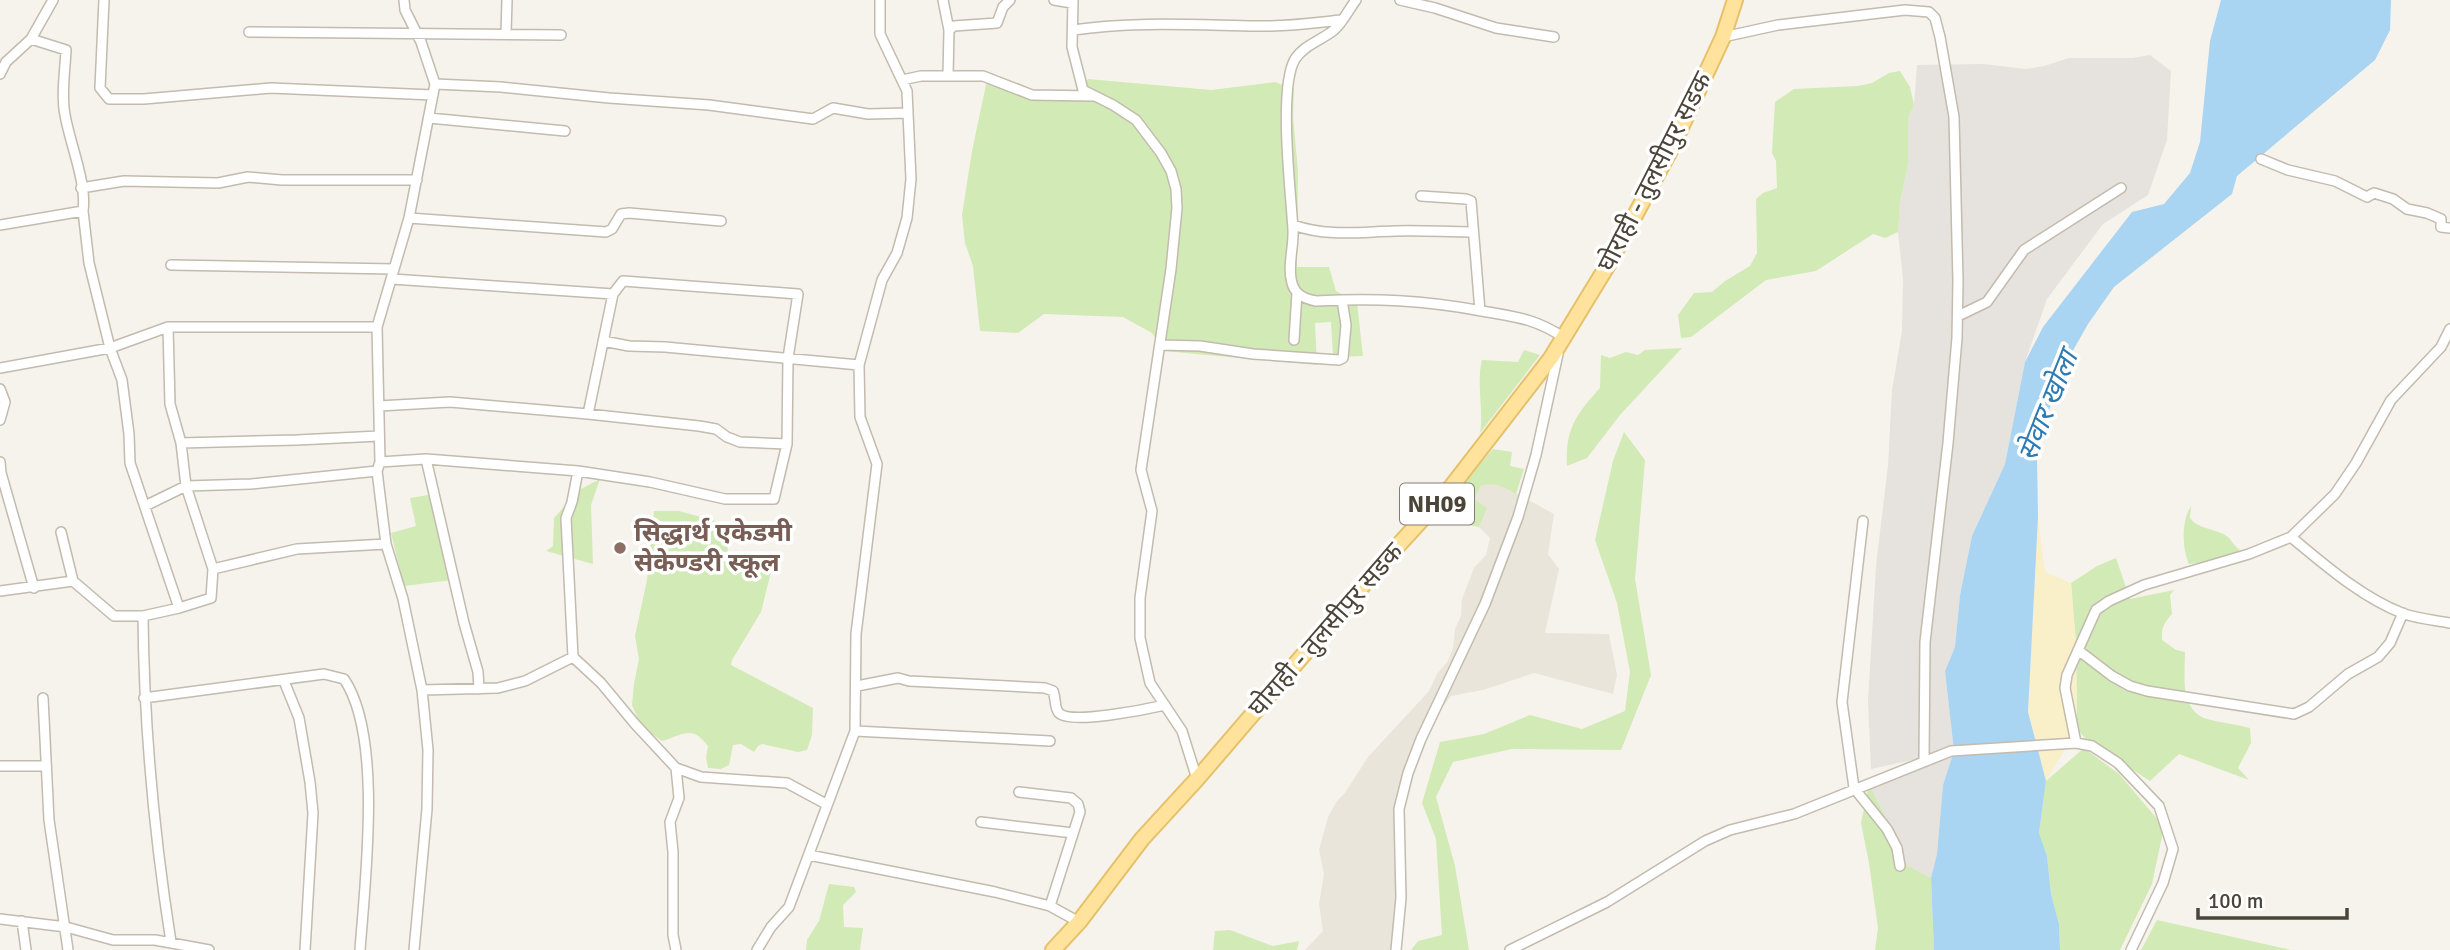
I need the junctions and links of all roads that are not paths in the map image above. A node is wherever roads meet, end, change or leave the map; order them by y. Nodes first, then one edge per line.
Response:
1 (53, 0) edge
2 (104, 0) edge
3 (404, 0) edge
4 (507, 0) edge
5 (880, 0) edge
6 (943, 0) edge
7 (1010, 0) edge
8 (1054, 0) edge
9 (1356, 0) edge
10 (1400, 0) edge
11 (1735, 0) edge
12 (1072, 1) edge
13 (1341, 20) junction
14 (949, 30) junction
15 (1073, 30) junction
16 (249, 32) dead end
17 (506, 33) junction
18 (417, 34) junction
19 (561, 35) dead end
20 (1554, 37) dead end
21 (1723, 37) junction
22 (31, 39) junction
23 (0, 74) edge
24 (948, 76) junction
25 (902, 80) junction
26 (435, 84) junction
27 (433, 95) junction
28 (1092, 96) junction
29 (907, 113) junction
30 (429, 118) junction
31 (565, 131) dead end
32 (2261, 159) dead end
33 (417, 180) junction
34 (81, 188) junction
35 (2121, 188) dead end
36 (1421, 196) dead end
37 (83, 211) junction
38 (409, 218) junction
39 (721, 221) dead end
40 (0, 225) edge
41 (1293, 225) junction
42 (2450, 228) edge
43 (1472, 232) junction
44 (172, 265) dead end
45 (394, 269) junction
46 (392, 279) junction
47 (1297, 293) junction
48 (613, 294) junction
49 (1342, 300) junction
50 (1480, 311) junction
51 (1958, 316) junction
52 (168, 327) junction
53 (377, 327) junction
54 (2450, 330) edge
55 (1562, 338) junction
56 (1294, 340) dead end
57 (603, 341) junction
58 (1161, 345) junction
59 (110, 348) junction
60 (788, 358) junction
61 (859, 365) junction
62 (0, 368) edge
63 (0, 389) edge
64 (379, 406) junction
65 (588, 414) junction
66 (0, 420) edge
67 (379, 436) junction
68 (181, 443) junction
69 (787, 444) junction
70 (426, 459) junction
71 (0, 462) edge
72 (379, 467) junction
73 (578, 471) junction
74 (186, 486) junction
75 (145, 506) junction
76 (1863, 521) dead end
77 (61, 532) dead end
78 (2291, 537) junction
79 (386, 544) junction
80 (213, 569) junction
81 (73, 581) junction
82 (34, 588) junction
83 (0, 591) edge
84 (179, 608) junction
85 (2403, 614) junction
86 (143, 616) junction
87 (2450, 623) edge
88 (2078, 650) junction
89 (573, 657) junction
90 (284, 681) junction
91 (857, 687) junction
92 (479, 689) junction
93 (422, 690) junction
94 (43, 698) dead end
95 (144, 698) junction
96 (1165, 705) junction
97 (855, 731) junction
98 (1050, 741) dead end
99 (2077, 743) junction
100 (1924, 760) junction
101 (0, 766) edge
102 (45, 766) junction
103 (676, 768) junction
104 (1197, 779) junction
105 (1854, 788) junction
106 (1018, 792) dead end
107 (826, 804) junction
108 (981, 822) dead end
109 (1073, 833) junction
110 (809, 855) junction
111 (1900, 866) dead end
112 (1050, 906) junction
113 (0, 919) edge
114 (22, 921) junction
115 (1079, 922) junction
116 (66, 927) junction
117 (171, 942) junction
118 (155, 945) edge
119 (193, 949) edge
120 (26, 950) edge
121 (68, 950) edge
122 (209, 950) edge
123 (305, 950) edge
124 (360, 950) edge
125 (414, 950) edge
126 (676, 950) edge
127 (757, 950) edge
128 (1053, 950) edge
129 (1396, 950) edge
130 (1510, 950) edge
131 (2131, 950) edge

1 - 22 street
2 - 27 street
3 - 18 street
4 - 17 street
5 - 25 street
6 - 14 street
7 - 14 street
8 - 12 street
9 - 13 street
10 - 20 street
11 - 21 main road, घोराही - तुलसीपुर सडक / NH09
12 - 15 street
13 - 15 street
13 - 41 street
14 - 24 street
15 - 28 street
16 - 18 street
17 - 18 street
17 - 19 street
18 - 26 street
21 - 51 street
21 - 55 main road, घोराही - तुलसीपुर सडक / NH09
22 - 23 street
22 - 34 street
24 - 25 street
24 - 28 street
25 - 29 street
26 - 27 street
26 - 29 street
27 - 30 street
28 - 58 street
29 - 61 street
30 - 31 street
30 - 33 street
32 - 42 street
33 - 34 street
33 - 38 street
34 - 37 street
35 - 51 street
36 - 43 street
37 - 40 street
37 - 59 street
38 - 39 street
38 - 45 street
41 - 43 street
41 - 47 street
43 - 50 street
44 - 45 street
45 - 46 street
46 - 48 street
46 - 53 street
47 - 49 street
47 - 56 street
48 - 57 street
48 - 60 street
49 - 50 street
49 - 58 street
50 - 55 street
51 - 100 street
52 - 53 street
52 - 59 street
52 - 68 street
53 - 64 street
54 - 78 street
55 - 104 main road, घोराही - तुलसीपुर सडक / NH09
55 - 129 street
57 - 60 street
57 - 65 street
58 - 96 street
59 - 62 street
59 - 75 street
60 - 61 street
60 - 69 street
61 - 91 street
63 - 66 street
64 - 65 street
64 - 67 street
65 - 69 street
67 - 68 street
67 - 72 street
68 - 74 street
69 - 73 street
70 - 72 street
70 - 73 street
70 - 92 street
71 - 82 street
72 - 74 street
72 - 79 street
73 - 89 street
74 - 75 street
74 - 80 street
75 - 84 street
76 - 105 street
77 - 81 street
78 - 85 street
78 - 88 street
79 - 80 street
79 - 93 street
80 - 84 street
81 - 82 street
81 - 86 street
82 - 83 street
84 - 86 street
85 - 87 street
85 - 88 street
86 - 95 street
88 - 99 street
89 - 92 street
89 - 103 street
90 - 95 street
90 - 123 street
90 - 124 street
91 - 96 street
91 - 97 street
92 - 93 street
93 - 125 street
94 - 102 street
95 - 117 street
96 - 104 street
97 - 98 street
97 - 107 street
99 - 100 street
99 - 131 street
100 - 105 street
101 - 102 street
102 - 116 street
103 - 107 street
103 - 126 street
104 - 115 main road, घोराही - तुलसीपुर सडक / NH09
105 - 111 street
105 - 130 street
106 - 109 street
107 - 110 street
108 - 109 street
109 - 112 street
110 - 112 street
110 - 127 street
112 - 115 street
113 - 114 street
114 - 116 street
114 - 120 street
115 - 128 main road, घोराही - तुलसीपुर सडक / NH09
116 - 118 street
116 - 121 street
117 - 118 street
117 - 119 street
119 - 122 street

